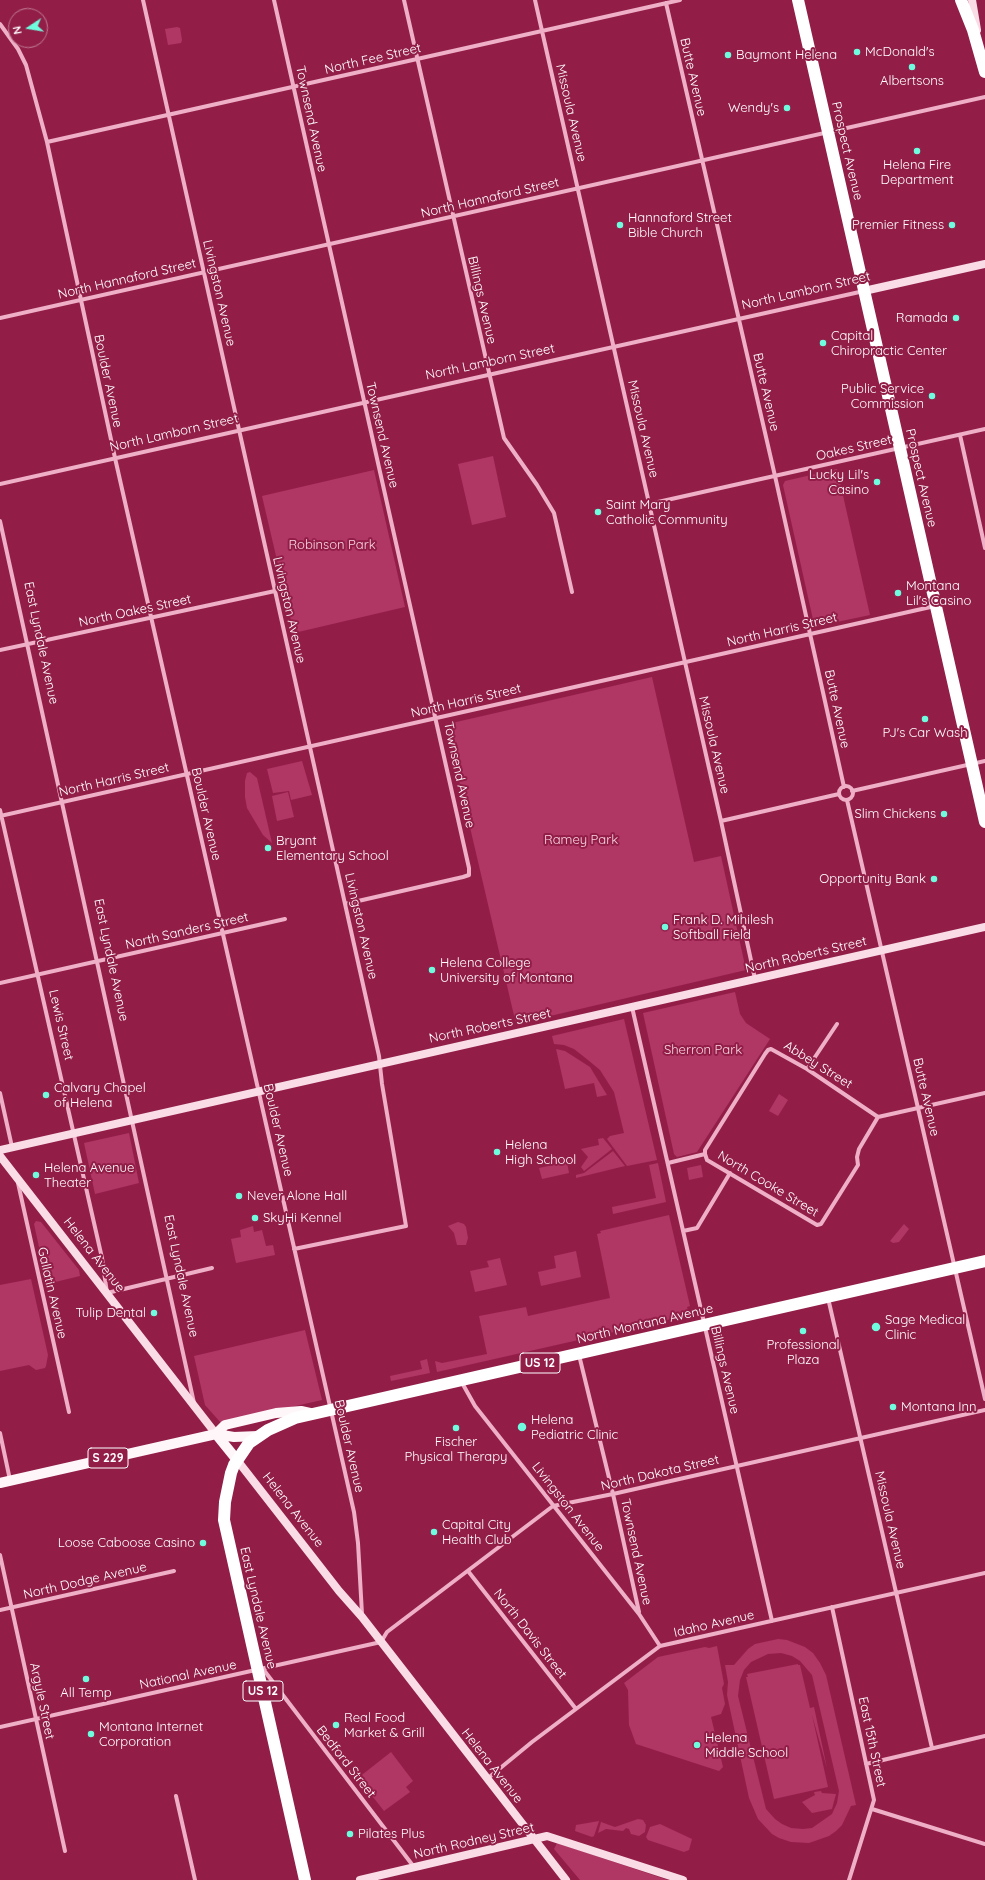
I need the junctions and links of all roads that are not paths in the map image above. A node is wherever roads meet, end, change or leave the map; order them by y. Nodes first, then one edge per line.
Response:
1 (143, 0) edge
2 (274, 0) edge
3 (404, 0) edge
4 (535, 0) edge
5 (680, 0) edge
6 (798, 0) edge
7 (961, 0) edge
8 (972, 0) edge
9 (666, 3) junction
10 (0, 24) edge
11 (542, 31) junction
12 (418, 59) junction
13 (984, 66) edge
14 (294, 87) junction
15 (985, 97) edge
16 (168, 115) junction
17 (828, 133) junction
18 (47, 142) junction
19 (702, 161) junction
20 (578, 189) junction
21 (453, 217) junction
22 (328, 245) junction
23 (985, 264) edge
24 (204, 272) junction
25 (864, 290) junction
26 (80, 300) junction
27 (0, 318) edge
28 (739, 318) junction
29 (614, 346) junction
30 (490, 374) junction
31 (365, 403) junction
32 (985, 429) edge
33 (240, 431) junction
34 (960, 435) junction
35 (900, 448) junction
36 (115, 458) junction
37 (775, 476) junction
38 (0, 484) edge
39 (649, 504) junction
40 (0, 521) edge
41 (985, 548) edge
42 (275, 591) junction
43 (572, 592) dead end
44 (936, 606) junction
45 (151, 618) junction
46 (811, 634) junction
47 (27, 644) junction
48 (0, 650) edge
49 (685, 662) junction
50 (436, 718) junction
51 (310, 747) junction
52 (985, 761) edge
53 (972, 764) junction
54 (187, 774) junction
55 (844, 787) junction
56 (852, 792) junction
57 (839, 794) junction
58 (847, 800) junction
59 (62, 802) junction
60 (0, 810) edge
61 (1, 816) edge
62 (721, 821) junction
63 (985, 822) edge
64 (345, 904) junction
65 (285, 919) dead end
66 (985, 927) edge
67 (223, 933) junction
68 (882, 950) junction
69 (97, 962) junction
70 (39, 974) junction
71 (755, 979) junction
72 (0, 983) edge
73 (632, 1007) junction
74 (837, 1024) dead end
75 (380, 1062) junction
76 (807, 1069) junction
77 (259, 1091) junction
78 (0, 1093) edge
79 (985, 1093) edge
80 (919, 1108) junction
81 (878, 1117) junction
82 (132, 1120) junction
83 (74, 1133) junction
84 (12, 1147) junction
85 (0, 1150) edge
86 (705, 1154) junction
87 (0, 1156) edge
88 (668, 1163) junction
89 (730, 1172) junction
90 (17, 1178) junction
91 (683, 1232) junction
92 (294, 1249) junction
93 (985, 1261) edge
94 (212, 1268) dead end
95 (954, 1268) junction
96 (167, 1278) junction
97 (107, 1293) junction
98 (828, 1297) junction
99 (704, 1325) junction
100 (579, 1354) junction
101 (461, 1380) junction
102 (985, 1399) edge
103 (195, 1405) junction
104 (330, 1409) junction
105 (985, 1410) edge
106 (69, 1412) dead end
107 (312, 1414) junction
108 (0, 1433) edge
109 (216, 1434) junction
110 (258, 1436) junction
111 (861, 1438) junction
112 (237, 1460) junction
113 (736, 1466) junction
114 (11, 1480) junction
115 (0, 1483) edge
116 (613, 1494) junction
117 (553, 1506) junction
118 (0, 1555) edge
119 (174, 1571) dead end
120 (468, 1571) junction
121 (985, 1573) edge
122 (896, 1593) junction
123 (832, 1607) junction
124 (12, 1608) junction
125 (0, 1610) edge
126 (639, 1614) junction
127 (362, 1617) junction
128 (772, 1621) junction
129 (381, 1642) junction
130 (660, 1646) junction
131 (260, 1669) junction
132 (576, 1709) junction
133 (36, 1719) junction
134 (0, 1727) edge
135 (985, 1736) edge
136 (932, 1748) junction
137 (866, 1764) junction
138 (486, 1779) junction
139 (176, 1796) dead end
140 (872, 1809) junction
141 (533, 1839) junction
142 (985, 1844) edge
143 (65, 1851) dead end
144 (414, 1867) junction
145 (195, 1880) edge
146 (305, 1880) edge
147 (360, 1880) edge
148 (566, 1880) edge
149 (684, 1880) edge
150 (849, 1880) edge

1 - 16 street, Livingston Avenue
2 - 14 street, Townsend Avenue
3 - 12 street, Billings Avenue
4 - 11 street, Missoula Avenue
5 - 9 street, North Fee Street
6 - 17 highway, Prospect Avenue
7 - 13 highway
8 - 13 street
9 - 11 street, North Fee Street
9 - 19 street, Butte Avenue
10 - 18 street, Boulder Avenue
11 - 12 street, North Fee Street
11 - 20 street, Missoula Avenue
12 - 14 street, North Fee Street
12 - 21 street, Billings Avenue
14 - 16 street, North Fee Street
14 - 22 street, Townsend Avenue
15 - 17 street, North Hannaford Street
16 - 18 street, North Fee Street
16 - 24 street, Livingston Avenue
17 - 19 street, North Hannaford Street
17 - 25 highway, Prospect Avenue
18 - 26 street, Boulder Avenue
19 - 20 street, North Hannaford Street
19 - 28 street, Butte Avenue
20 - 21 street, North Hannaford Street
20 - 29 street, Missoula Avenue
21 - 22 street, North Hannaford Street
21 - 30 street, Billings Avenue
22 - 24 street, North Hannaford Street
22 - 31 street, Townsend Avenue
23 - 25 street, North Lamborn Street
24 - 26 street, North Hannaford Street
24 - 33 street, Livingston Avenue
25 - 28 street, North Lamborn Street
25 - 35 highway, Prospect Avenue
26 - 27 street, North Hannaford Street
26 - 36 street, Boulder Avenue
28 - 29 street, North Lamborn Street
28 - 37 street, Butte Avenue
29 - 30 street, North Lamborn Street
29 - 39 street, Missoula Avenue
30 - 31 street, North Lamborn Street
30 - 43 street, Billings Avenue
31 - 33 street, North Lamborn Street
31 - 50 street, Townsend Avenue
32 - 34 street, Oakes Street
33 - 36 street, North Lamborn Street
33 - 42 street, Livingston Avenue
34 - 35 street, Oakes Street
34 - 41 street
35 - 37 street, Oakes Street
35 - 44 highway, Prospect Avenue
36 - 38 street, North Lamborn Street
36 - 45 street, Boulder Avenue
37 - 39 street
37 - 46 street, Butte Avenue
39 - 49 street, Missoula Avenue
40 - 47 street, East Lyndale Avenue
42 - 45 street, North Oakes Street
42 - 51 street, Livingston Avenue
44 - 46 street, North Harris Street
44 - 53 highway, Prospect Avenue
45 - 47 street, North Oakes Street
45 - 54 street, Boulder Avenue
46 - 49 street, North Harris Street
46 - 55 street, Butte Avenue
47 - 48 street, North Oakes Street
47 - 59 street, East Lyndale Avenue
49 - 50 street, North Harris Street
49 - 62 street, Missoula Avenue
50 - 51 street, North Harris Street
50 - 64 street, Townsend Avenue
51 - 54 street, North Harris Street
51 - 64 street, Livingston Avenue
52 - 53 street
53 - 56 street
53 - 63 highway, Prospect Avenue
54 - 59 street, North Harris Street
54 - 67 street, Boulder Avenue
55 - 56 street
55 - 57 street
56 - 58 street
57 - 58 street
57 - 62 street
58 - 68 street, Butte Avenue
59 - 61 street, North Harris Street
59 - 69 street, East Lyndale Avenue
60 - 61 street, Lewis Street
61 - 70 street, Lewis Street
62 - 71 street, Missoula Avenue
64 - 75 street, Livingston Avenue
65 - 67 street, North Sanders Street
66 - 68 street, North Roberts Street
67 - 69 street, North Sanders Street
67 - 77 street, Boulder Avenue
68 - 71 street, North Roberts Street
68 - 80 street, Butte Avenue
69 - 70 street, North Sanders Street
69 - 82 street, East Lyndale Avenue
70 - 72 street, North Sanders Street
70 - 83 street, Lewis Street
71 - 73 street, North Roberts Street
73 - 75 street, North Roberts Street
73 - 88 street, Billings Avenue
74 - 76 street
75 - 77 street, North Roberts Street
75 - 92 street, Livingston Avenue
76 - 81 street, Abbey Street
76 - 86 street, Abbey Street
77 - 82 street, North Roberts Street
77 - 92 street, Boulder Avenue
78 - 84 street
79 - 80 street
80 - 81 street
80 - 95 street, Butte Avenue
81 - 89 street, North Cooke Street
82 - 83 street, North Roberts Street
82 - 96 street, East Lyndale Avenue
83 - 84 street, North Roberts Street
83 - 97 street, Lewis Street
84 - 85 street, North Roberts Street
86 - 88 street, North Cooke Street
86 - 89 street, North Cooke Street
87 - 90 street, Helena Avenue
88 - 91 street, Billings Avenue
89 - 91 street
90 - 97 street, Helena Avenue
90 - 106 street, Gallatin Avenue
91 - 99 street, Billings Avenue
92 - 104 street, Boulder Avenue
93 - 95 highway, North Montana Avenue / US 12
94 - 96 street
95 - 98 highway, North Montana Avenue / US 12
95 - 102 street, Butte Avenue
96 - 97 street
96 - 103 street, East Lyndale Avenue
97 - 103 street, Helena Avenue
98 - 99 highway, North Montana Avenue / US 12
98 - 111 street, Missoula Avenue
99 - 100 highway, North Montana Avenue / US 12
99 - 113 street, Billings Avenue
100 - 101 highway, North Montana Avenue / US 12
100 - 116 street, Townsend Avenue
101 - 104 highway, North Montana Avenue / US 12
101 - 117 street, Livingston Avenue
103 - 109 street, Helena Avenue
104 - 107 highway, North Montana Avenue / US 12
104 - 127 street, Boulder Avenue
105 - 111 street, North Dakota Street
107 - 109 main road, North Montana Avenue / S 229
107 - 110 highway, North Montana Avenue / US 12
108 - 114 street
109 - 110 main road, North Montana Avenue
109 - 112 main road, Helena Avenue
109 - 114 main road, North Montana Avenue / S 229
110 - 112 highway, North Montana Avenue / US 12
111 - 113 street, North Dakota Street
111 - 122 street, Missoula Avenue
112 - 127 street, Helena Avenue
112 - 131 highway, East Lyndale Avenue / US 12
113 - 116 street, North Dakota Street
113 - 128 street, Billings Avenue
114 - 115 main road, North Montana Avenue / S 229
116 - 117 street, North Dakota Street
116 - 126 street, Townsend Avenue
117 - 120 street, North Dakota Street
117 - 126 street, Livingston Avenue
118 - 124 street, Argyle Street
119 - 124 street, North Dodge Avenue
120 - 129 street, North Dakota Street
120 - 132 street, North Davis Street
121 - 122 street, Idaho Avenue
122 - 123 street, Idaho Avenue
122 - 136 street, Missoula Avenue
123 - 128 street, Idaho Avenue
123 - 137 street, East 15th Street
124 - 125 street, North Dodge Avenue
124 - 133 street, Argyle Street
126 - 130 street, Livingston Avenue
127 - 129 street, Helena Avenue
128 - 130 street, Idaho Avenue
129 - 131 street, National Avenue
129 - 138 street, Helena Avenue
130 - 132 street, Idaho Avenue
131 - 133 street, National Avenue
131 - 144 street, Bedford Street
131 - 146 highway, East Lyndale Avenue / US 12
132 - 138 street, Idaho Avenue
133 - 134 street, National Avenue
133 - 143 street, Argyle Street
135 - 136 street
136 - 137 street
137 - 140 street, East 15th Street
138 - 141 street, Helena Avenue
139 - 145 street
140 - 142 street
140 - 150 street, East 15th Street
141 - 144 street, North Rodney Street
141 - 148 street, Helena Avenue
141 - 149 street, North Rodney Street
144 - 147 street, North Rodney Street

